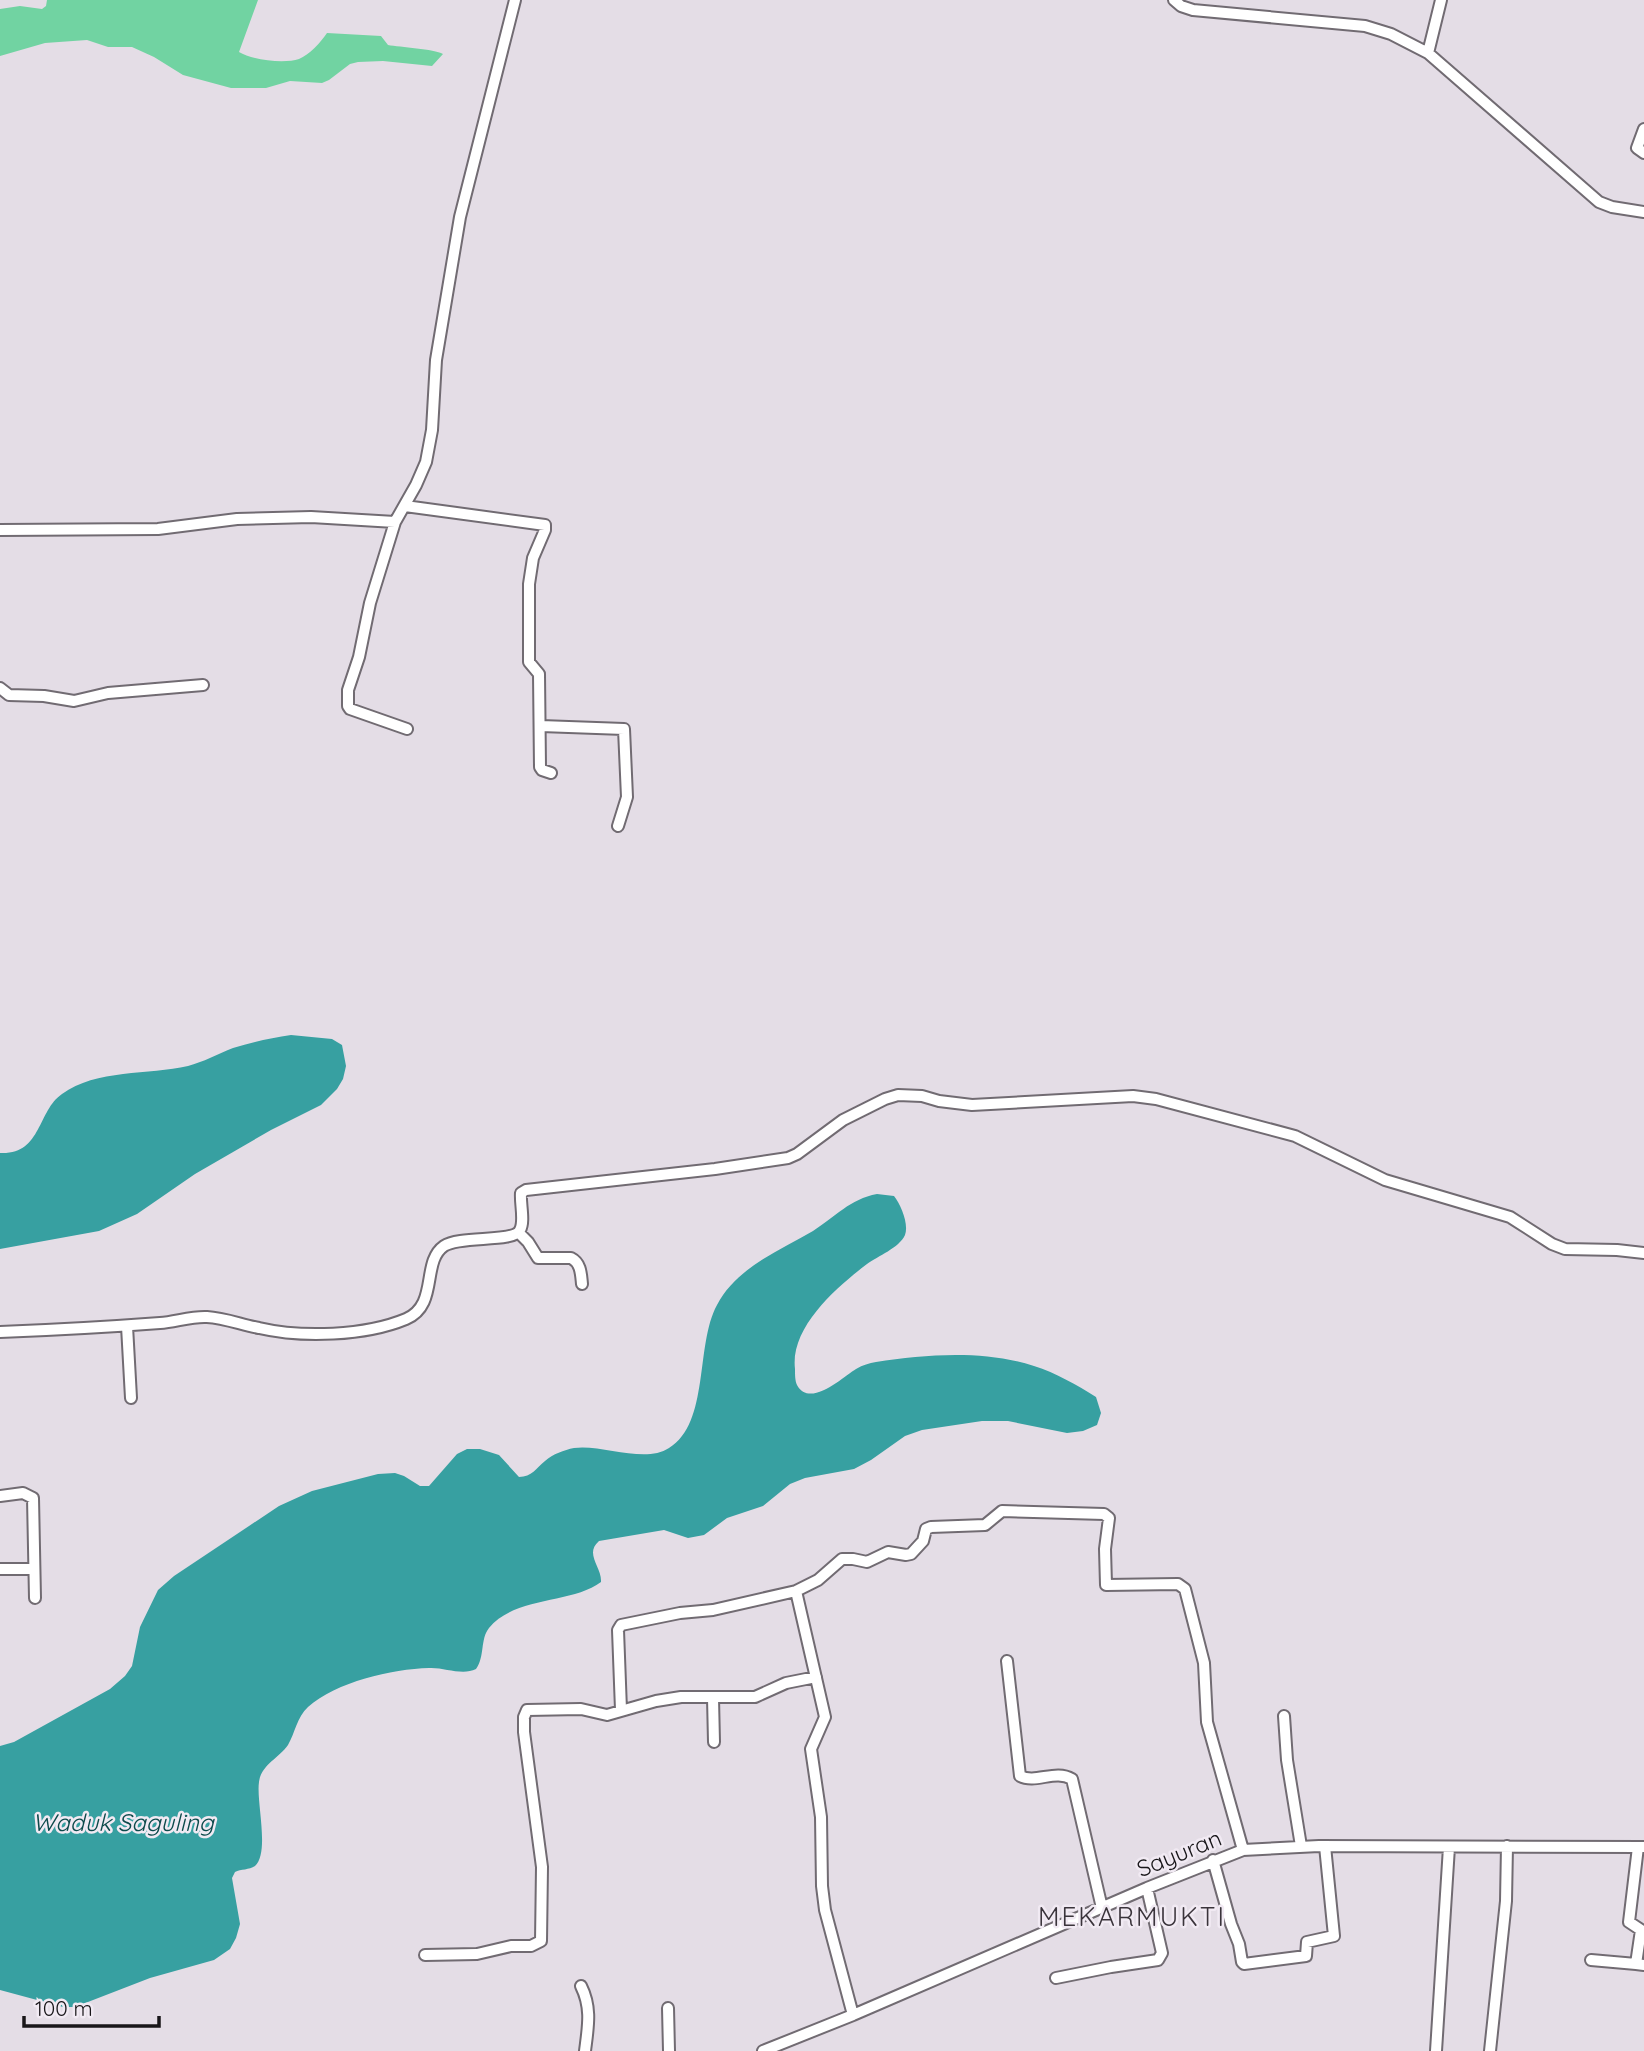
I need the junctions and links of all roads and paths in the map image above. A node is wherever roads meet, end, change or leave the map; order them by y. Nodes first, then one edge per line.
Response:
1 (515, 0) edge
2 (1174, 0) edge
3 (1441, 0) edge
4 (1428, 52) junction
5 (1644, 130) edge
6 (1644, 153) edge
7 (1644, 212) edge
8 (405, 506) junction
9 (395, 522) junction
10 (0, 530) edge
11 (203, 684) dead end
12 (0, 688) edge
13 (541, 726) junction
14 (407, 729) dead end
15 (551, 773) dead end
16 (618, 827) dead end
17 (519, 1233) junction
18 (1644, 1253) edge
19 (582, 1284) dead end
20 (127, 1326) junction
21 (0, 1332) edge
22 (131, 1398) dead end
23 (0, 1492) edge
24 (0, 1569) edge
25 (33, 1569) junction
26 (796, 1591) junction
27 (35, 1598) dead end
28 (1007, 1661) dead end
29 (816, 1677) junction
30 (713, 1698) junction
31 (621, 1710) junction
32 (1284, 1716) dead end
33 (715, 1742) dead end
34 (1301, 1846) junction
35 (1325, 1846) junction
36 (1507, 1846) junction
37 (1449, 1847) junction
38 (1641, 1847) edge
39 (1243, 1850) junction
40 (1213, 1860) junction
41 (1147, 1888) junction
42 (1102, 1908) junction
43 (425, 1955) dead end
44 (1591, 1960) dead end
45 (1640, 1965) edge
46 (1056, 1978) dead end
47 (581, 1986) dead end
48 (668, 2008) dead end
49 (853, 2015) junction
50 (585, 2051) edge
51 (669, 2051) edge
52 (762, 2051) edge
53 (1436, 2051) edge
54 (1490, 2051) edge

1 - 8 street
2 - 4 street
3 - 4 street
4 - 7 street
5 - 6 street
8 - 9 street
8 - 13 street
9 - 10 street
9 - 14 street
11 - 12 street
13 - 15 street
13 - 16 street
17 - 18 street
17 - 19 street
17 - 20 street
20 - 21 street
20 - 22 street
23 - 25 street
24 - 25 street
25 - 27 street
26 - 29 street
26 - 31 street
26 - 39 street
28 - 42 street
29 - 30 street
29 - 49 street
30 - 31 street
30 - 33 street
31 - 43 street
32 - 34 street
34 - 35 street, Sayuran
34 - 39 street, Sayuran
35 - 37 street, Sayuran
35 - 40 street
36 - 37 street, Sayuran
36 - 38 street, Sayuran
36 - 54 street
37 - 53 street
38 - 45 street
39 - 40 street, Sayuran
40 - 41 street, Sayuran
41 - 42 street, Sayuran
41 - 46 street
42 - 49 street, Sayuran
44 - 45 street
47 - 50 street
48 - 51 street
49 - 52 street, Sayuran

